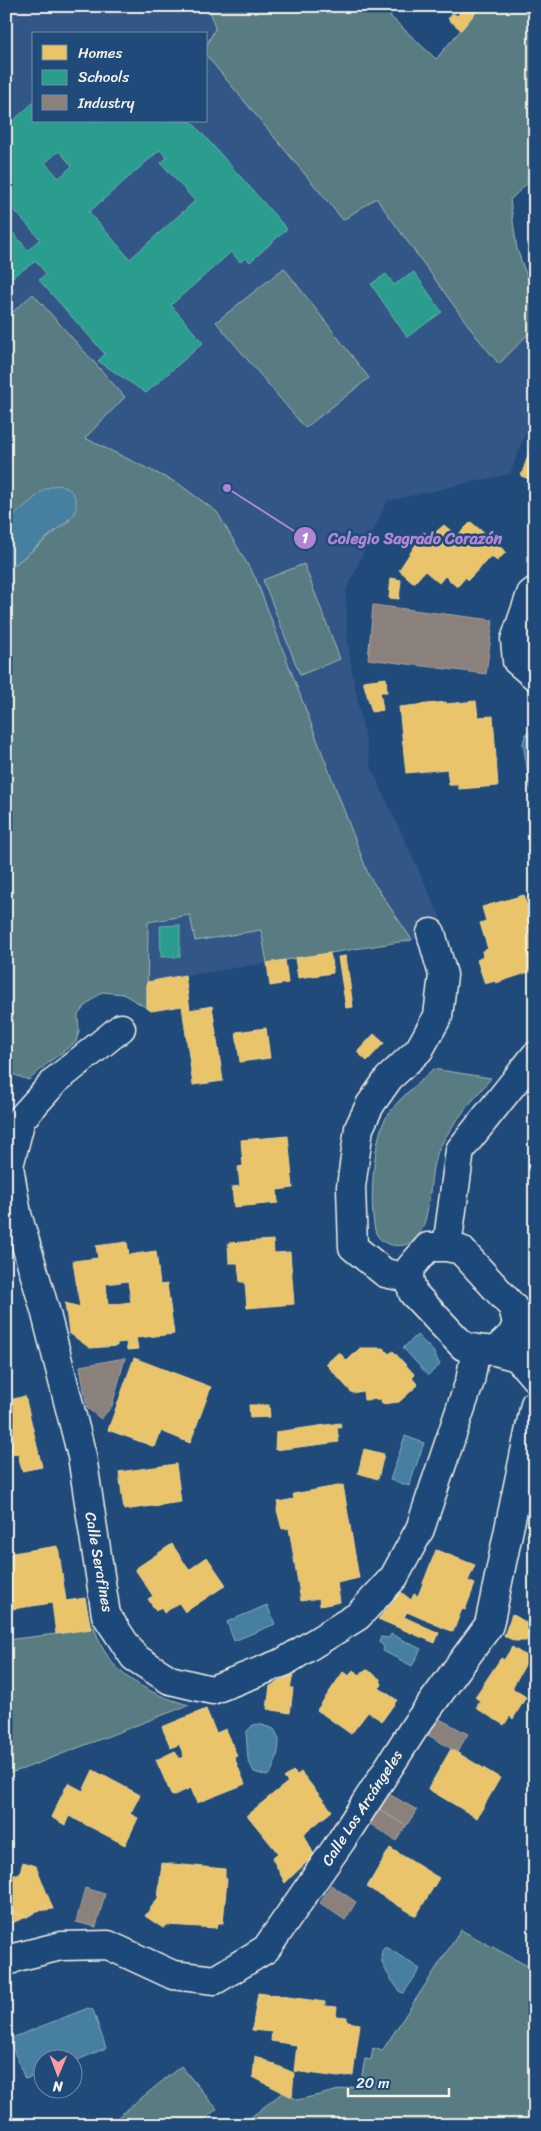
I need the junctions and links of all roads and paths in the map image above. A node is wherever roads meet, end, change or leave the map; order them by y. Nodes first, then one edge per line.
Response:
1 (535, 591) edge
2 (535, 676) edge
3 (431, 932) dead end
4 (121, 1028) dead end
5 (535, 1056) edge
6 (447, 1247) junction
7 (409, 1278) junction
8 (513, 1306) junction
9 (535, 1340) edge
10 (485, 1350) junction
11 (535, 1378) edge
12 (535, 1404) edge
13 (6, 1962) edge

1 - 2 street
3 - 7 street
4 - 10 street, Calle Serafines
5 - 6 street
6 - 7 street
6 - 8 street
7 - 10 street
8 - 9 street
8 - 10 street
10 - 11 street
12 - 13 street, Calle Los Arcángeles

